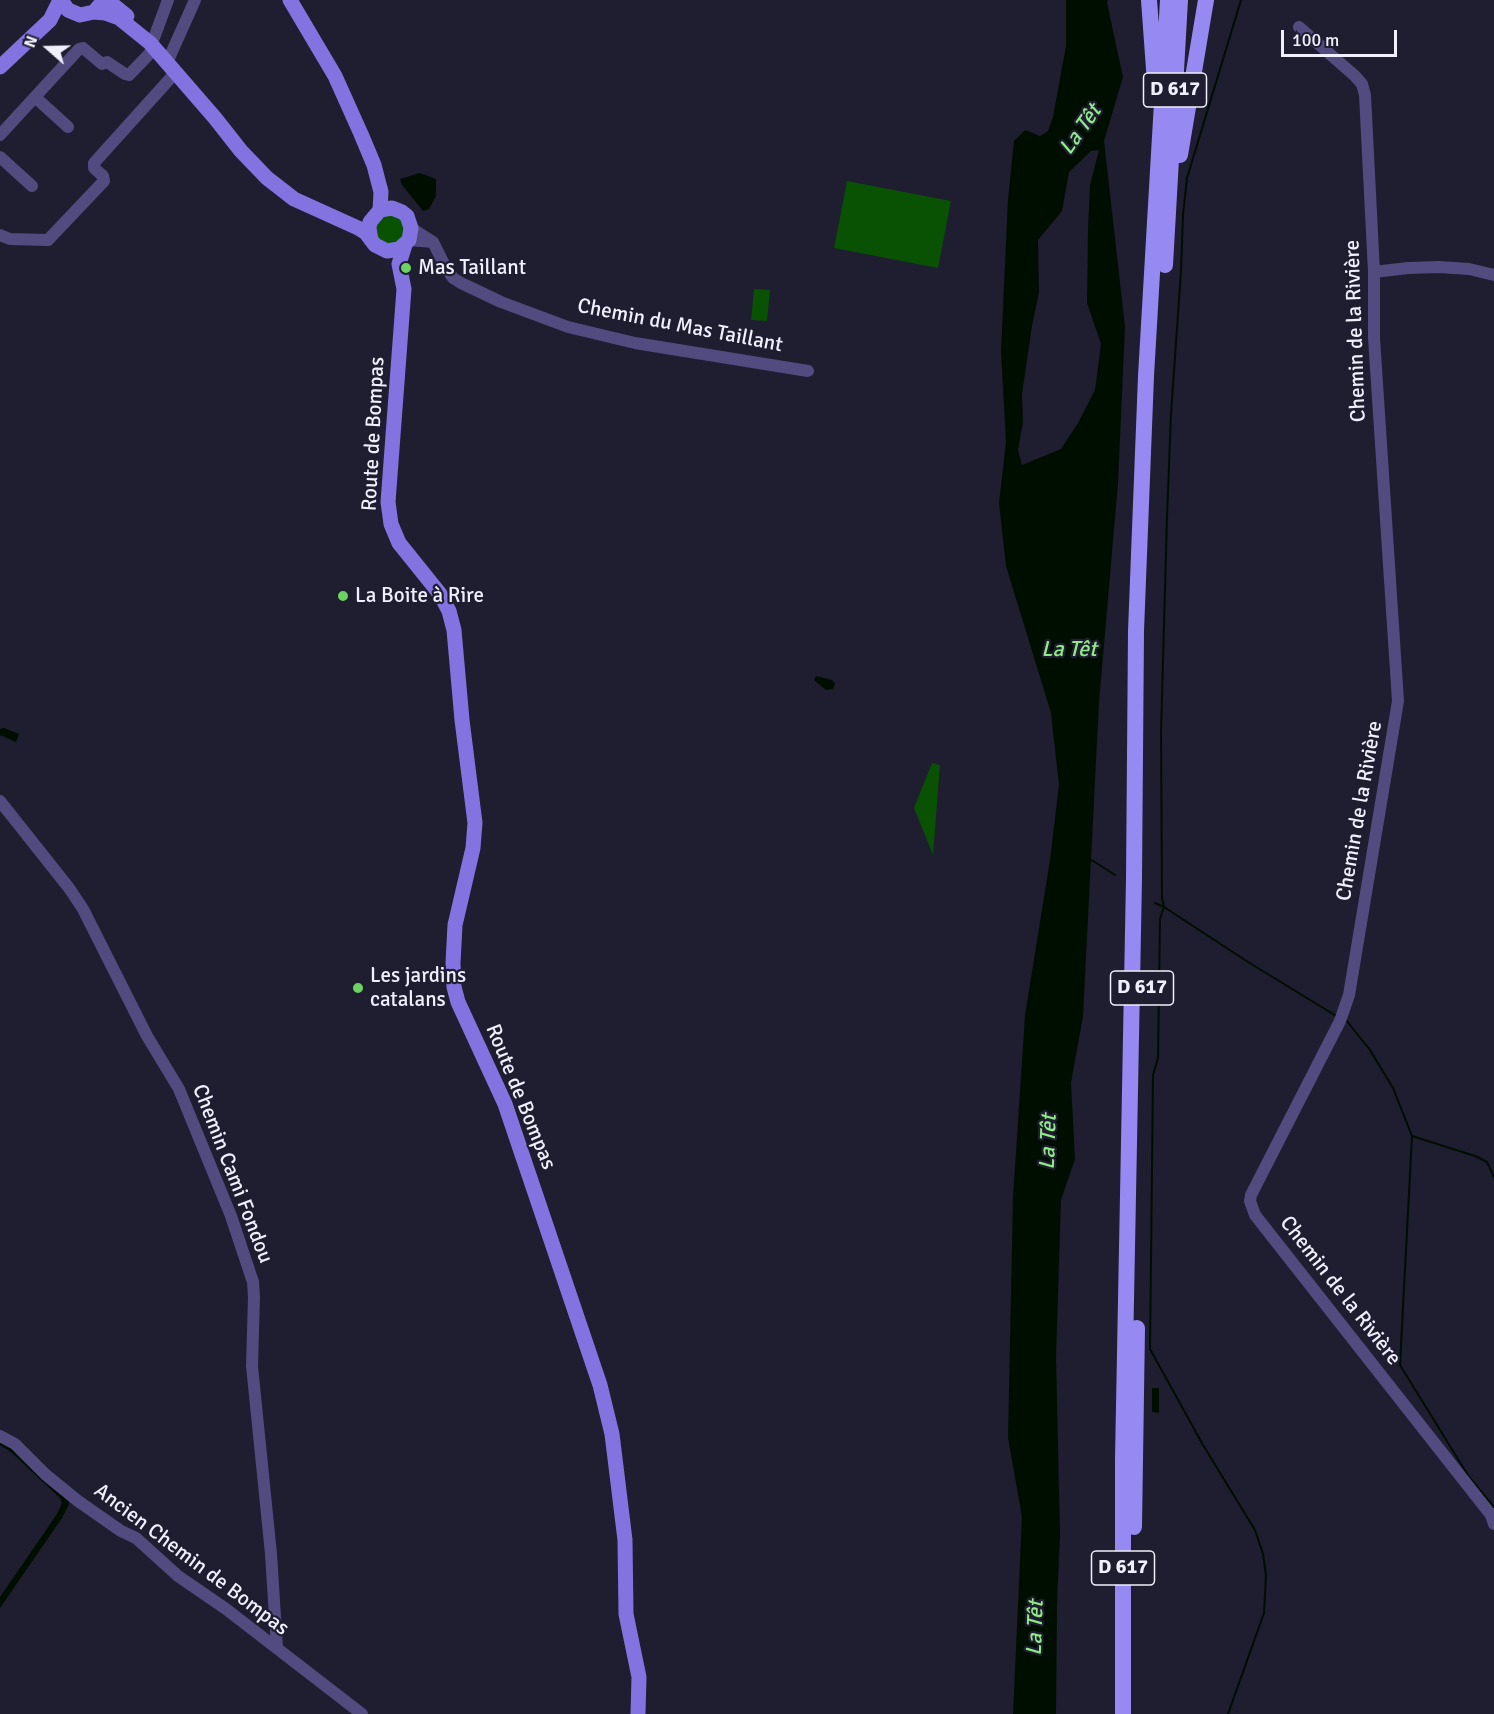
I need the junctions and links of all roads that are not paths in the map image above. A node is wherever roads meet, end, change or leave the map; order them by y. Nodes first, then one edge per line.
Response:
1 (61, 0) edge
2 (107, 0) edge
3 (168, 0) edge
4 (195, 0) edge
5 (290, 0) edge
6 (1149, 0) edge
7 (1168, 0) edge
8 (1180, 0) edge
9 (1206, 0) edge
10 (98, 6) edge
11 (74, 14) junction
12 (50, 20) junction
13 (1299, 27) dead end
14 (154, 43) junction
15 (170, 56) junction
16 (0, 67) edge
17 (176, 72) junction
18 (35, 96) junction
19 (68, 127) dead end
20 (0, 135) edge
21 (1160, 148) junction
22 (0, 157) edge
23 (374, 165) junction
24 (1170, 181) junction
25 (32, 186) dead end
26 (402, 212) junction
27 (376, 214) junction
28 (0, 235) edge
29 (408, 237) junction
30 (376, 244) junction
31 (1374, 272) junction
32 (1494, 275) edge
33 (402, 327) junction
34 (807, 371) dead end
35 (0, 801) edge
36 (0, 1436) edge
37 (1494, 1524) edge
38 (277, 1648) junction
39 (362, 1714) edge
40 (638, 1714) edge
41 (1122, 1714) edge
42 (1133, 1714) edge

1 - 11 main road
1 - 12 main road
2 - 14 main road
3 - 14 street
4 - 15 street
5 - 23 main road
6 - 21 highway
7 - 21 highway, D 617
8 - 24 highway, D 617
9 - 24 highway
10 - 11 main road
10 - 14 main road
11 - 12 main road
12 - 16 main road
13 - 31 street, Chemin de la Rivière
14 - 15 main road
14 - 17 main road
14 - 18 street
15 - 27 main road
17 - 28 street
17 - 30 main road
18 - 19 street
18 - 20 street
21 - 41 highway, D 617
22 - 25 street
23 - 26 main road
23 - 27 main road
24 - 42 highway, D 617
26 - 27 main road
26 - 29 main road
27 - 30 main road
29 - 30 main road
29 - 33 main road
29 - 34 street, Chemin du Mas Taillant
30 - 33 main road
31 - 32 street
31 - 37 street, Chemin de la Rivière
33 - 40 main road, Route de Bompas
35 - 38 street, Chemin Cami Fondou
36 - 38 street, Ancien Chemin de Bompas
38 - 39 street, Ancien Chemin de Bompas

